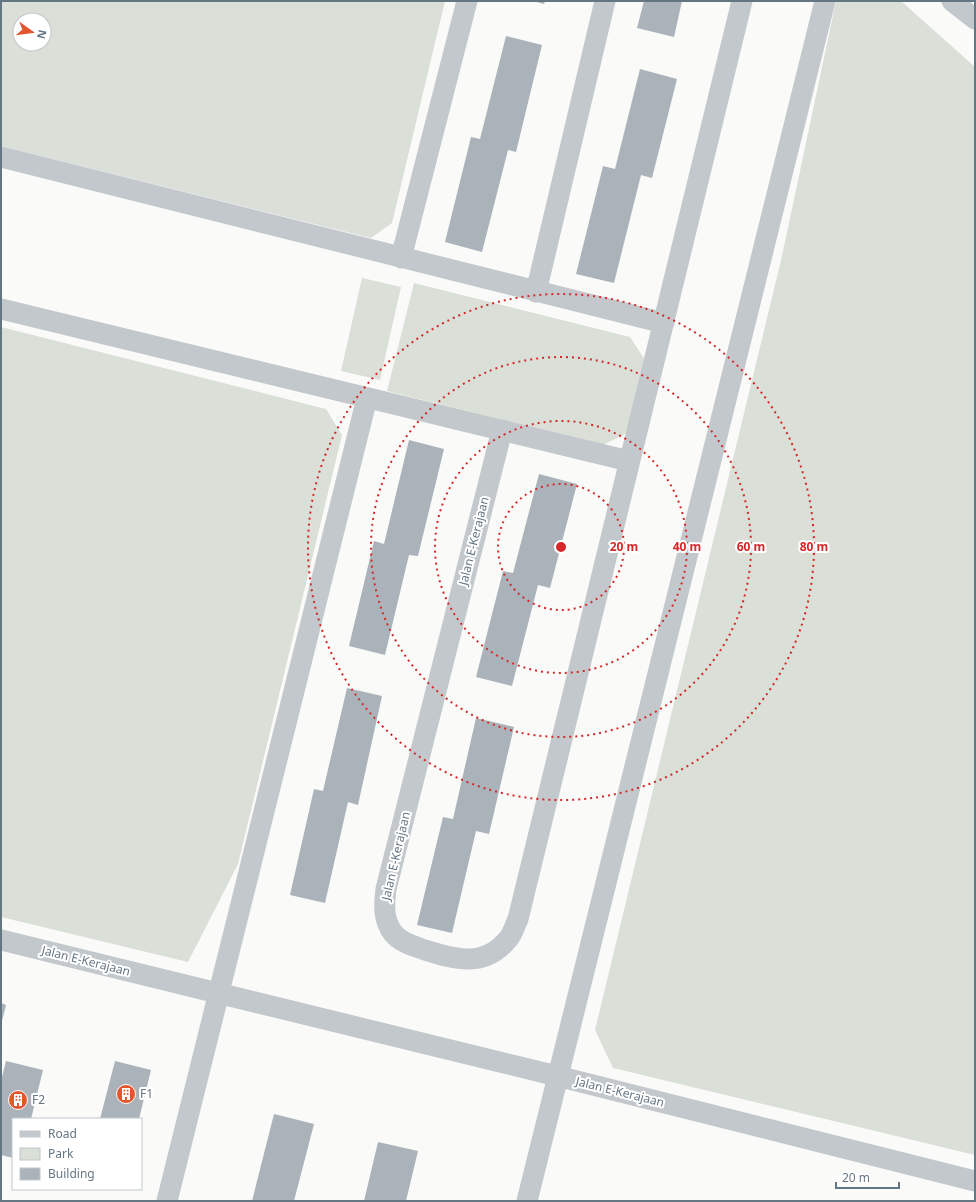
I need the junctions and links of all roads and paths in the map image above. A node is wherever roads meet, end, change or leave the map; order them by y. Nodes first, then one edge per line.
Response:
1 (467, 1) edge
2 (605, 1) edge
3 (742, 1) edge
4 (825, 1) edge
5 (952, 1) edge
6 (975, 19) edge
7 (1, 158) edge
8 (401, 258) junction
9 (536, 292) junction
10 (1, 309) edge
11 (664, 323) junction
12 (367, 398) junction
13 (502, 430) junction
14 (629, 461) junction
15 (1, 940) edge
16 (218, 994) junction
17 (557, 1076) junction
18 (975, 1181) edge
19 (167, 1201) edge
20 (527, 1201) edge

1 - 8 street
2 - 9 street
3 - 11 street, Jalan E-Kerajaan
4 - 17 street
5 - 6 street
7 - 8 street
8 - 9 street
9 - 11 street
10 - 12 street
11 - 14 street, Jalan E-Kerajaan
12 - 13 street
12 - 16 street
13 - 14 street
13 - 14 street, Jalan E-Kerajaan
15 - 16 street, Jalan E-Kerajaan
16 - 17 street, Jalan E-Kerajaan
16 - 19 street
17 - 18 street, Jalan E-Kerajaan
17 - 20 street

